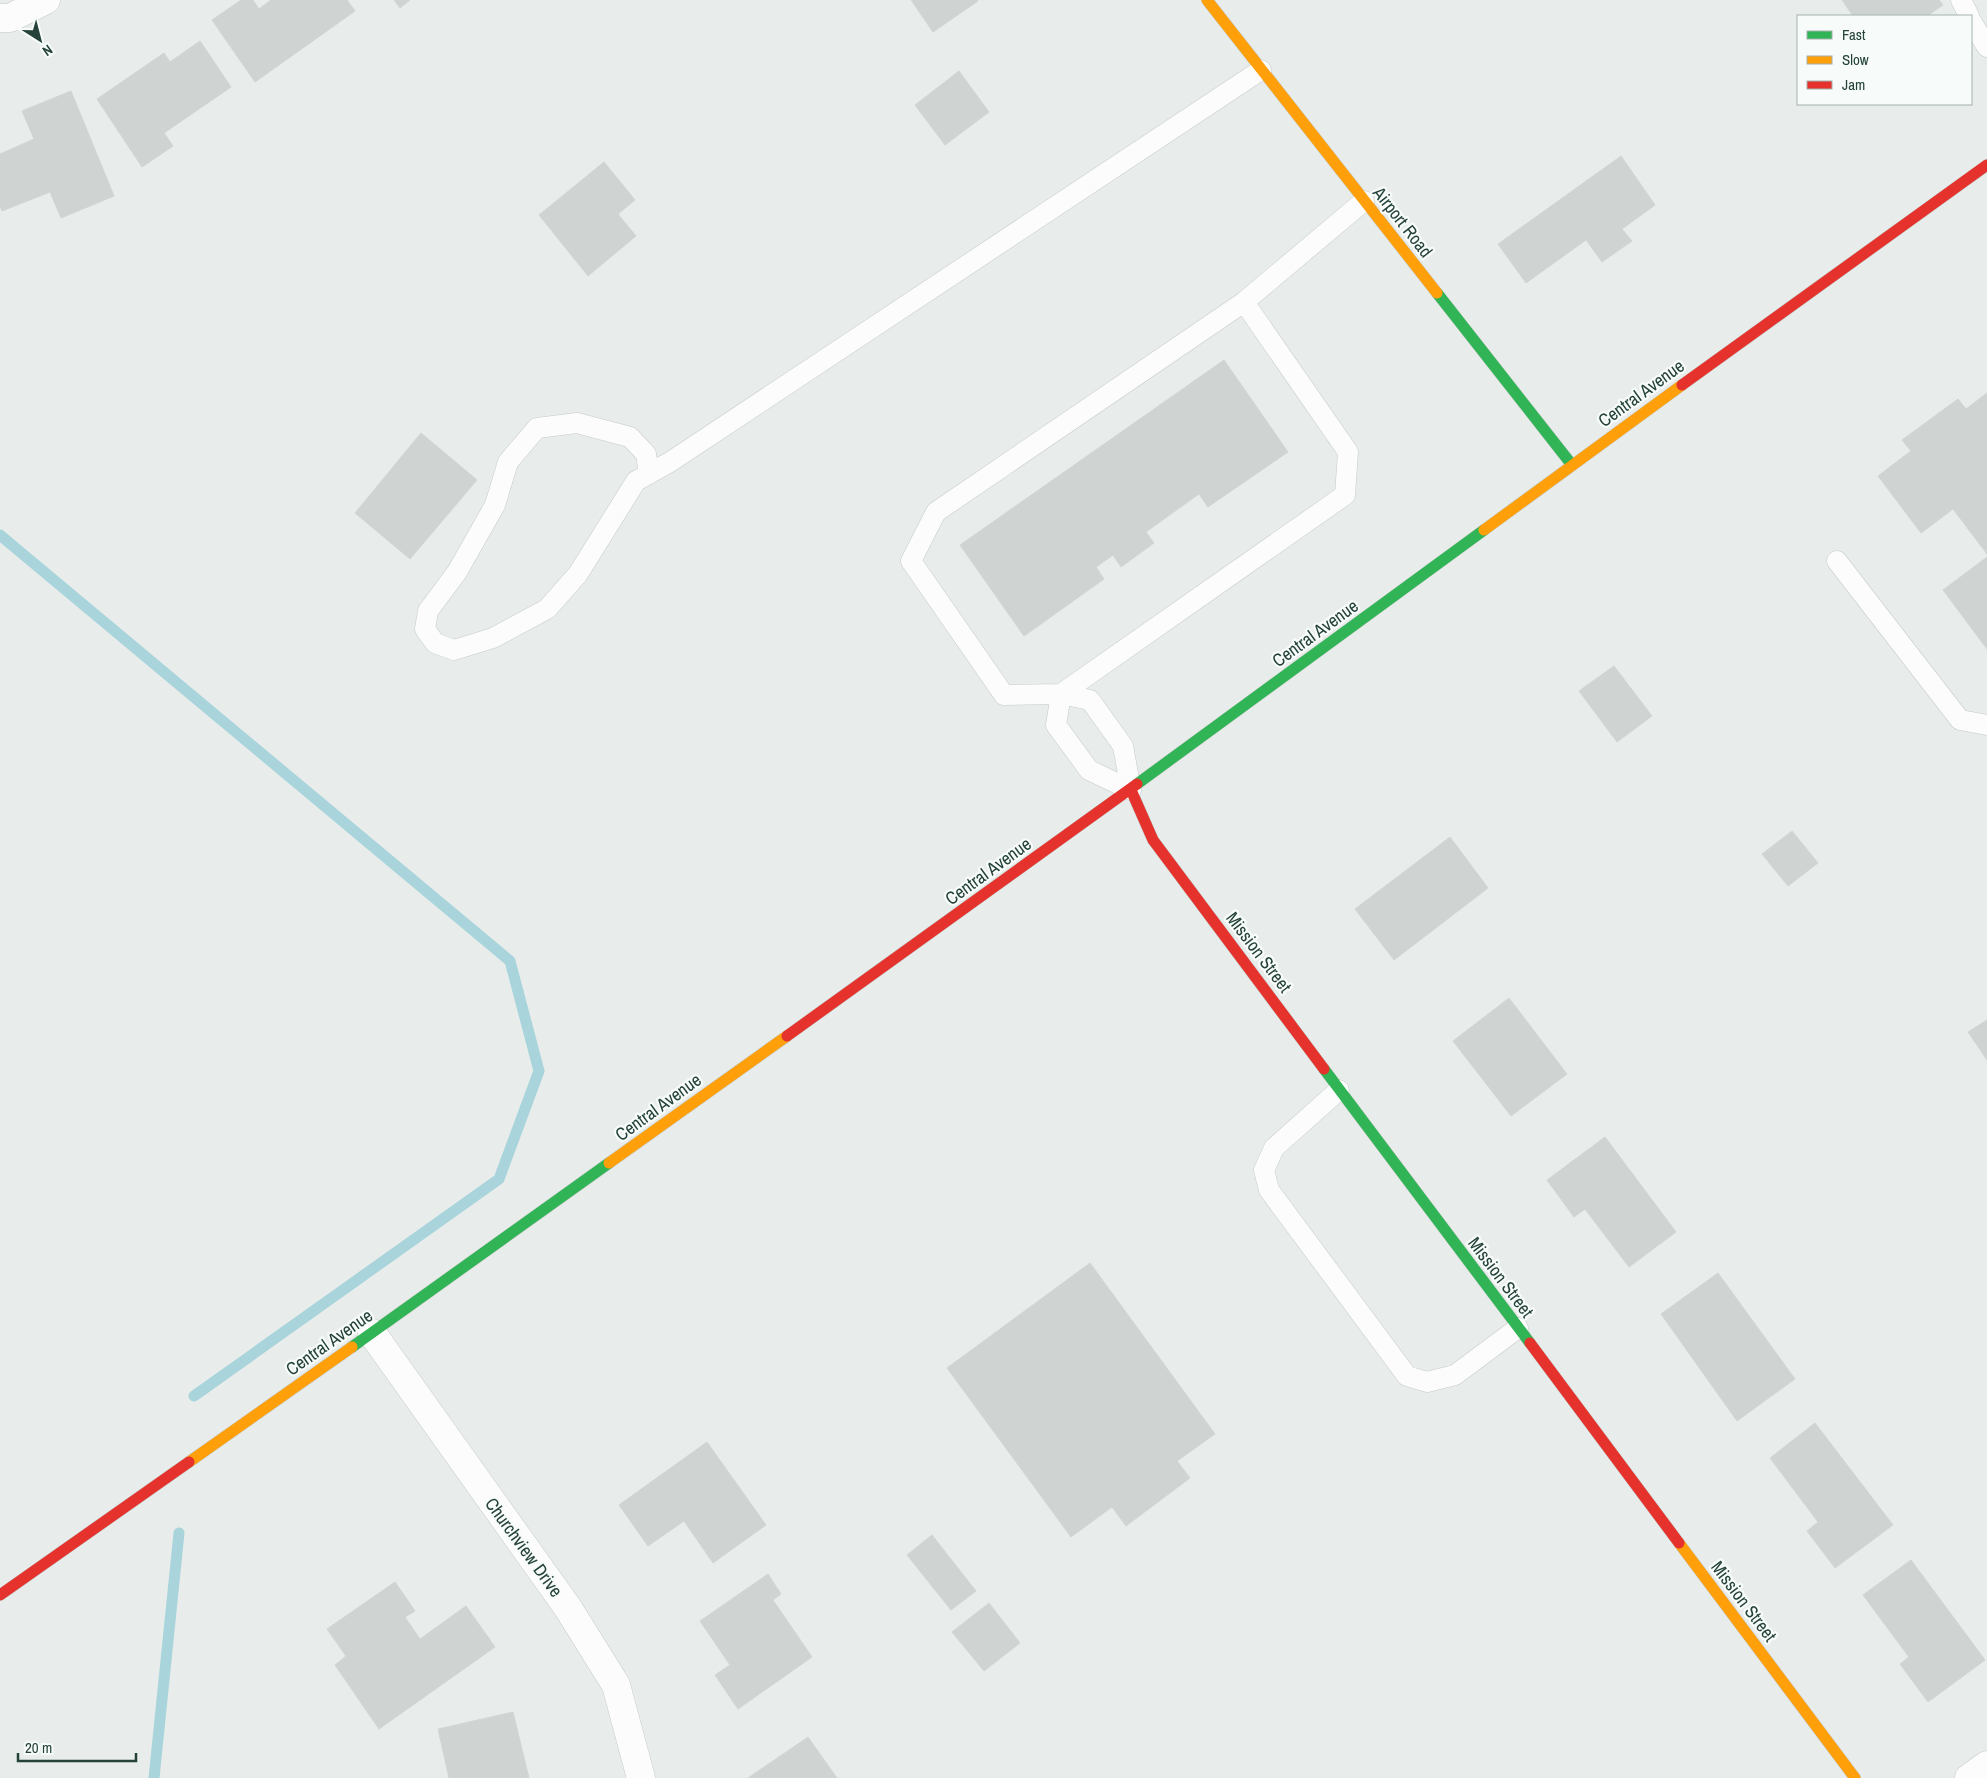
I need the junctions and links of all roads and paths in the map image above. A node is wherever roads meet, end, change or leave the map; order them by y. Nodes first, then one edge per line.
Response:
1 (46, 0) edge
2 (1207, 0) edge
3 (1961, 0) edge
4 (1968, 15) edge
5 (0, 18) edge
6 (1972, 23) edge
7 (1987, 47) edge
8 (1261, 70) junction
9 (1987, 165) edge
10 (1364, 201) junction
11 (1244, 302) junction
12 (1572, 465) junction
13 (649, 474) junction
14 (1837, 561) dead end
15 (1061, 694) junction
16 (1987, 725) edge
17 (1131, 790) junction
18 (1339, 1090) junction
19 (1518, 1328) junction
20 (372, 1333) junction
21 (0, 1595) edge
22 (1987, 1765) edge
23 (641, 1778) edge
24 (1855, 1778) edge
25 (1968, 1778) edge

1 - 5 street
2 - 8 street, Airport Road
3 - 4 lane
6 - 7 lane
8 - 10 street, Airport Road
8 - 13 lane
9 - 12 street, Central Avenue
10 - 11 lane
10 - 12 street, Airport Road
11 - 15 lane
11 - 15 lane
12 - 17 street, Central Avenue
13 - 13 lane
14 - 16 lane
15 - 17 lane
15 - 17 lane
17 - 18 street, Mission Street
17 - 20 street, Central Avenue
18 - 19 street, Mission Street
18 - 19 lane
19 - 24 street, Mission Street
20 - 21 street, Central Avenue
20 - 23 street, Churchview Drive
22 - 25 street

